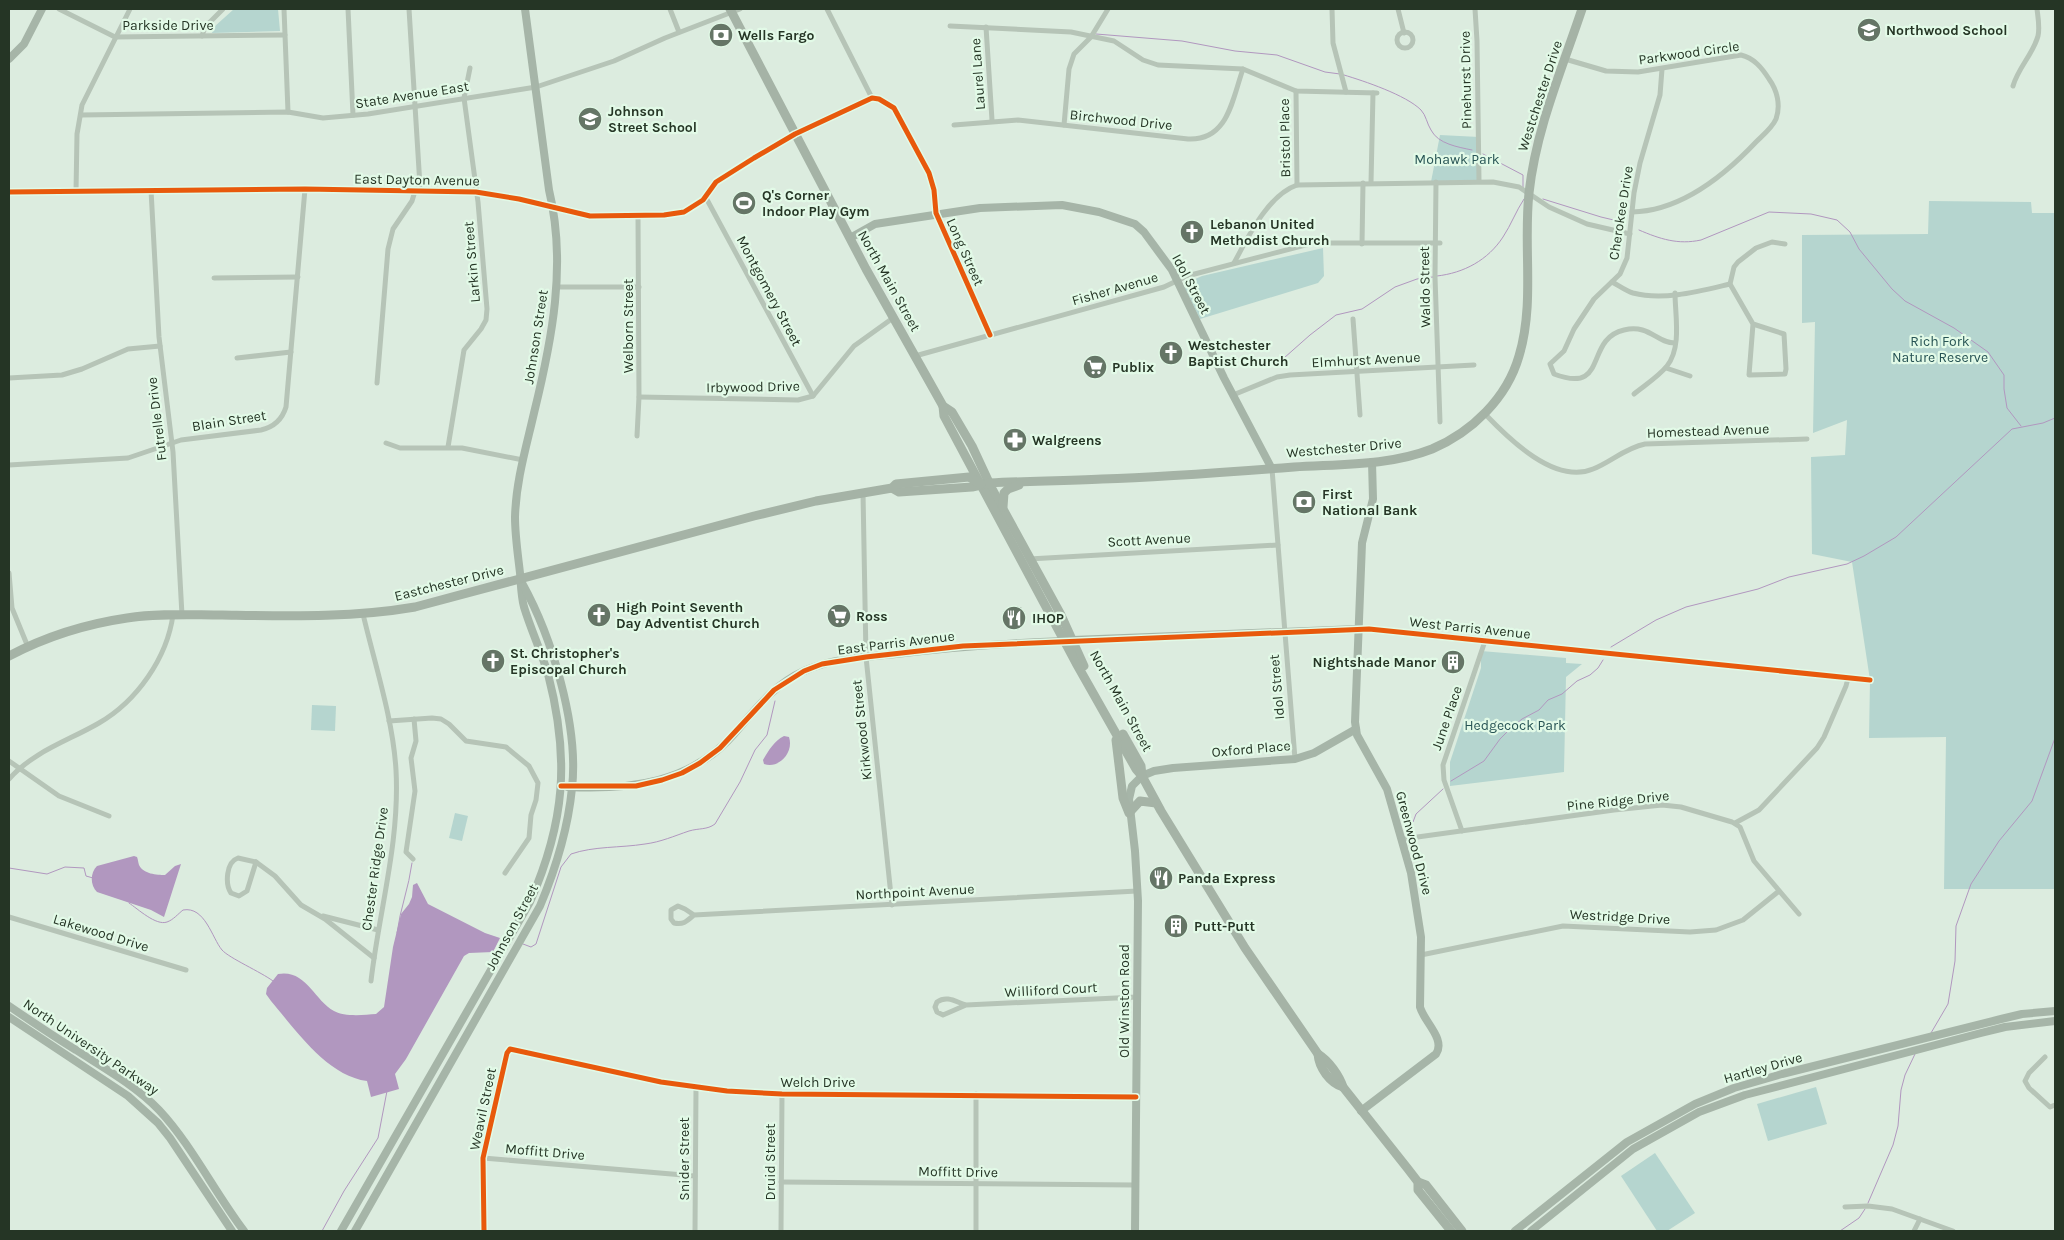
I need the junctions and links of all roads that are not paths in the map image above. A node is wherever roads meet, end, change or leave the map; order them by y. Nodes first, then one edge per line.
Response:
1 (42, 9) edge
2 (59, 9) edge
3 (130, 9) edge
4 (224, 9) edge
5 (284, 9) edge
6 (348, 9) edge
7 (409, 9) edge
8 (525, 9) edge
9 (670, 9) edge
10 (828, 9) edge
11 (1108, 9) edge
12 (1332, 9) edge
13 (1398, 9) edge
14 (1475, 9) edge
15 (1582, 9) edge
16 (2037, 9) edge
17 (734, 10) edge
18 (950, 26) dead end
19 (986, 27) junction
20 (679, 32) junction
21 (1404, 32) dead end
22 (284, 35) junction
23 (202, 36) junction
24 (1091, 36) junction
25 (115, 37) junction
26 (9, 59) edge
27 (1565, 59) junction
28 (470, 68) dead end
29 (1243, 69) junction
30 (1662, 69) junction
31 (2013, 86) dead end
32 (536, 87) junction
33 (1296, 91) junction
34 (1346, 92) junction
35 (464, 98) junction
36 (872, 98) junction
37 (415, 106) junction
38 (288, 112) junction
39 (80, 115) junction
40 (353, 115) junction
41 (992, 120) junction
42 (954, 125) dead end
43 (1064, 125) junction
44 (795, 134) junction
45 (1479, 181) junction
46 (1436, 182) junction
47 (1363, 183) junction
48 (1371, 183) junction
49 (1296, 185) junction
50 (305, 189) junction
51 (150, 190) junction
52 (415, 191) junction
53 (9, 192) edge
54 (76, 192) junction
55 (476, 192) junction
56 (1529, 194) junction
57 (705, 196) junction
58 (554, 208) junction
59 (1632, 212) junction
60 (936, 213) junction
61 (638, 216) junction
62 (1630, 234) junction
63 (850, 238) junction
64 (1438, 242) junction
65 (1362, 244) junction
66 (1785, 244) dead end
67 (1234, 263) junction
68 (298, 277) junction
69 (214, 278) dead end
70 (1176, 280) junction
71 (1612, 282) junction
72 (1730, 284) junction
73 (557, 287) junction
74 (639, 287) junction
75 (1675, 293) junction
76 (893, 318) junction
77 (1353, 319) dead end
78 (1753, 324) junction
79 (990, 336) junction
80 (1675, 343) junction
81 (160, 346) junction
82 (291, 352) junction
83 (914, 356) junction
84 (237, 358) dead end
85 (1474, 365) dead end
86 (1437, 367) junction
87 (1666, 368) junction
88 (1358, 371) junction
89 (1690, 376) dead end
90 (9, 378) edge
91 (377, 383) dead end
92 (1634, 394) dead end
93 (1233, 395) junction
94 (813, 396) junction
95 (639, 397) junction
96 (943, 406) junction
97 (1485, 414) junction
98 (1360, 415) dead end
99 (1440, 422) dead end
100 (637, 436) dead end
101 (1807, 439) dead end
102 (172, 442) junction
103 (386, 443) dead end
104 (448, 447) junction
105 (964, 453) junction
106 (523, 460) junction
107 (1372, 462) junction
108 (9, 465) edge
109 (1272, 469) junction
110 (939, 480) junction
111 (1040, 480) junction
112 (985, 483) junction
113 (892, 488) junction
114 (863, 492) junction
115 (1004, 509) junction
116 (1278, 545) junction
117 (1031, 558) junction
118 (1021, 561) junction
119 (9, 573) edge
120 (520, 579) junction
121 (363, 614) junction
122 (178, 615) junction
123 (1358, 629) junction
124 (1284, 632) junction
125 (1069, 641) junction
126 (1485, 641) junction
127 (28, 647) junction
128 (9, 656) edge
129 (866, 657) junction
130 (1848, 678) junction
131 (1870, 680) dead end
132 (414, 719) junction
133 (389, 722) junction
134 (1356, 729) junction
135 (1115, 732) junction
136 (1295, 759) junction
137 (9, 761) edge
138 (19, 769) junction
139 (1142, 776) junction
140 (9, 779) edge
141 (561, 786) junction
142 (572, 787) junction
143 (1156, 803) junction
144 (1129, 813) junction
145 (109, 816) dead end
146 (1735, 823) junction
147 (1462, 831) junction
148 (1403, 839) junction
149 (413, 858) dead end
150 (256, 862) junction
151 (505, 873) dead end
152 (1137, 891) junction
153 (1779, 891) junction
154 (892, 905) junction
155 (1799, 914) dead end
156 (319, 915) junction
157 (694, 915) junction
158 (9, 917) edge
159 (378, 930) junction
160 (1421, 955) junction
161 (374, 958) junction
162 (186, 970) dead end
163 (371, 981) dead end
164 (1137, 997) junction
165 (966, 1005) junction
166 (9, 1006) edge
167 (2055, 1012) edge
168 (9, 1017) edge
169 (2055, 1021) edge
170 (507, 1052) joint
171 (2045, 1057) dead end
172 (696, 1088) junction
173 (782, 1094) junction
174 (976, 1094) junction
175 (1136, 1097) junction
176 (2055, 1105) edge
177 (1361, 1112) junction
178 (483, 1158) junction
179 (695, 1176) junction
180 (781, 1182) junction
181 (1418, 1182) junction
182 (977, 1184) junction
183 (1135, 1185) junction
184 (1436, 1198) junction
185 (1426, 1199) junction
186 (1845, 1207) dead end
187 (1920, 1219) junction
188 (232, 1231) edge
189 (244, 1231) edge
190 (341, 1231) edge
191 (355, 1231) edge
192 (484, 1231) edge
193 (695, 1231) edge
194 (781, 1231) edge
195 (976, 1231) edge
196 (1135, 1231) edge
197 (1452, 1231) edge
198 (1462, 1231) edge
199 (1515, 1231) edge
200 (1531, 1231) edge
201 (1914, 1231) edge
202 (1953, 1231) edge

1 - 26 street
2 - 25 street, Parkside Drive
3 - 25 street
4 - 23 street
5 - 22 street
6 - 40 street
7 - 37 street
8 - 32 street, Johnson Street
9 - 20 street
10 - 36 street
11 - 24 street
12 - 34 street
13 - 21 street
14 - 45 street, Pinehurst Drive
15 - 27 main road, Westchester Drive
16 - 31 street
17 - 20 street, State Avenue East
17 - 44 main road, North Main Street
18 - 19 street
19 - 24 street
19 - 41 street, Laurel Lane
20 - 32 street, State Avenue East
22 - 23 street, Parkside Drive
22 - 38 street
23 - 25 street, Parkside Drive
24 - 29 street
24 - 43 street
25 - 39 street
27 - 30 street, Parkwood Circle
27 - 56 main road, Westchester Drive
28 - 35 street, Larkin Street
29 - 33 street
29 - 43 street, Birchwood Drive
30 - 59 street, Cherokee Drive
30 - 59 street, Parkwood Circle
32 - 35 street, State Avenue East
32 - 58 street, Johnson Street
33 - 34 street
33 - 49 street, Bristol Place
34 - 48 street
35 - 37 street, State Avenue East
35 - 55 street, Larkin Street
36 - 44 street, East Dayton Avenue
36 - 60 street, Long Street
37 - 40 street, State Avenue East
37 - 52 street
38 - 39 street, State Avenue East
38 - 40 street, State Avenue East
39 - 54 street
41 - 42 street, Birchwood Drive
41 - 43 street, Birchwood Drive
44 - 57 street, East Dayton Avenue
44 - 63 main road, North Main Street
45 - 46 street
45 - 56 street
46 - 48 street
46 - 64 street, Waldo Street
47 - 48 street
47 - 49 street
47 - 65 street
49 - 67 street
50 - 51 street, East Dayton Avenue
50 - 52 street, East Dayton Avenue
50 - 68 street, Blain Street
51 - 54 street, East Dayton Avenue
51 - 81 street, Futrelle Drive
52 - 55 street, East Dayton Avenue
52 - 91 street
53 - 54 street, East Dayton Avenue
55 - 58 street, East Dayton Avenue
55 - 104 street, Larkin Street
56 - 62 street
56 - 97 main road, Westchester Drive
57 - 61 street, East Dayton Avenue
57 - 94 street, Montgomery Street
58 - 61 street, East Dayton Avenue
58 - 73 street, Johnson Street
59 - 62 street, Cherokee Drive
60 - 63 street, Idol Street
60 - 70 street, Idol Street
60 - 79 street, Long Street
61 - 74 street, Welborn Street
62 - 71 street, Cherokee Drive
63 - 76 main road, North Main Street
64 - 65 street, Fisher Avenue
64 - 86 street, Waldo Street
65 - 67 street, Fisher Avenue
66 - 72 street
67 - 70 street, Fisher Avenue
68 - 69 street
68 - 82 street, Blain Street
70 - 79 street, Fisher Avenue
70 - 93 street, Idol Street
71 - 75 street
71 - 80 street, Cherokee Drive
72 - 75 street
72 - 78 street
73 - 74 street
73 - 106 street, Johnson Street
74 - 95 street, Welborn Street
75 - 80 street
76 - 83 main road, North Main Street
76 - 94 street, Irbywood Drive
77 - 88 street
78 - 78 street
79 - 83 street, Fisher Avenue
80 - 87 street
81 - 90 street
81 - 102 street, Futrelle Drive
82 - 84 street
82 - 102 street, Blain Street
83 - 96 main road, North Main Street
85 - 86 street, Elmhurst Avenue
86 - 88 street, Elmhurst Avenue
86 - 99 street, Waldo Street
87 - 89 street
87 - 92 street
88 - 93 street, Elmhurst Avenue
88 - 98 street
93 - 109 street, Idol Street
94 - 95 street, Irbywood Drive
95 - 100 street, Welborn Street
96 - 105 main road, North Main Street
96 - 112 main road, North Main Street
97 - 101 street, Homestead Avenue
97 - 107 main road, Westchester Drive
102 - 108 street, Blain Street
102 - 122 street, Futrelle Drive
103 - 104 street
104 - 106 street
105 - 110 main road
105 - 112 main road, North Main Street
106 - 120 street, Johnson Street
107 - 109 main road, Westchester Drive
107 - 123 street, Greenwood Drive
109 - 111 main road, Westchester Drive
109 - 116 street, Idol Street
110 - 112 main road, Eastchester Drive
110 - 113 main road, Eastchester Drive
111 - 112 main road, Westchester Drive
111 - 115 main road
112 - 113 main road, Eastchester Drive
112 - 115 main road, North Main Street
112 - 118 main road, North Main Street
113 - 114 main road, Eastchester Drive
114 - 120 main road, Eastchester Drive
114 - 129 street, Kirkwood Street
115 - 117 main road, North Main Street
116 - 117 street, Scott Avenue
116 - 124 street, Idol Street
117 - 118 street, Scott Avenue
117 - 125 main road, North Main Street
118 - 125 main road, North Main Street
119 - 127 street
120 - 121 main road, Eastchester Drive
120 - 141 street, Johnson Street
120 - 142 street, Johnson Street
121 - 122 main road, Eastchester Drive
121 - 133 street, Chester Ridge Drive
122 - 127 main road, Eastchester Drive
122 - 138 street, Futrelle Drive
123 - 124 street, West Parris Avenue
123 - 126 street, West Parris Avenue
123 - 134 street, Greenwood Drive
124 - 125 street, West Parris Avenue
124 - 136 street, Idol Street
125 - 129 street, East Parris Avenue
125 - 135 main road, North Main Street
125 - 139 main road, North Main Street
126 - 130 street, West Parris Avenue
126 - 147 street, June Place
127 - 128 main road, Eastchester Drive
129 - 142 street, East Parris Avenue
129 - 154 street, Kirkwood Street
130 - 131 street, West Parris Avenue
130 - 146 street
132 - 133 street
132 - 149 street
132 - 151 street
133 - 159 street, Chester Ridge Drive
134 - 136 street, Oxford Place
134 - 148 street, Greenwood Drive
135 - 139 main road, North Main Street
135 - 144 main road
136 - 139 street, Oxford Place
137 - 138 street
138 - 140 street, Futrelle Drive
138 - 145 street
139 - 143 main road, North Main Street
139 - 144 street, Old Winston Road
141 - 142 street, East Parris Avenue
141 - 190 street, Johnson Street
142 - 191 street, Johnson Street
143 - 144 main road
143 - 177 main road, North Main Street
144 - 152 street, Old Winston Road
146 - 147 street, Pine Ridge Drive
146 - 153 street
147 - 148 street, Pine Ridge Drive
148 - 160 street, Greenwood Drive
150 - 150 street
150 - 156 street
152 - 154 street, Northpoint Avenue
152 - 164 street, Old Winston Road
153 - 155 street
153 - 160 street, Westridge Drive
154 - 157 street, Northpoint Avenue
156 - 159 street
156 - 161 street
157 - 157 street, Northpoint Avenue
158 - 162 street, Lakewood Drive
159 - 161 street, Chester Ridge Drive
160 - 177 street, Greenwood Drive
161 - 163 street, Chester Ridge Drive
164 - 165 street, Williford Court
164 - 175 street, Old Winston Road
165 - 165 street, Williford Court
166 - 189 street, North University Parkway
167 - 199 street, Hartley Drive
168 - 188 street, North University Parkway
169 - 200 street, Hartley Drive
170 - 172 street, Welch Drive
170 - 178 street, Weavil Street
171 - 176 street
172 - 173 street, Welch Drive
172 - 179 street, Snider Street
173 - 174 street, Welch Drive
173 - 180 street, Druid Street
174 - 175 street, Welch Drive
174 - 182 street
175 - 183 street, Old Winston Road
177 - 181 main road, North Main Street
178 - 179 street, Moffitt Drive
178 - 192 street, Weavil Street
179 - 193 street, Snider Street
180 - 182 street, Moffitt Drive
180 - 194 street, Druid Street
181 - 184 main road, North Main Street
181 - 185 main road, North Main Street
182 - 183 street, Moffitt Drive
182 - 195 street
183 - 196 street, Old Winston Road
184 - 185 main road
184 - 198 main road, North Main Street
185 - 197 main road, North Main Street
186 - 187 street
187 - 201 street
187 - 202 street

